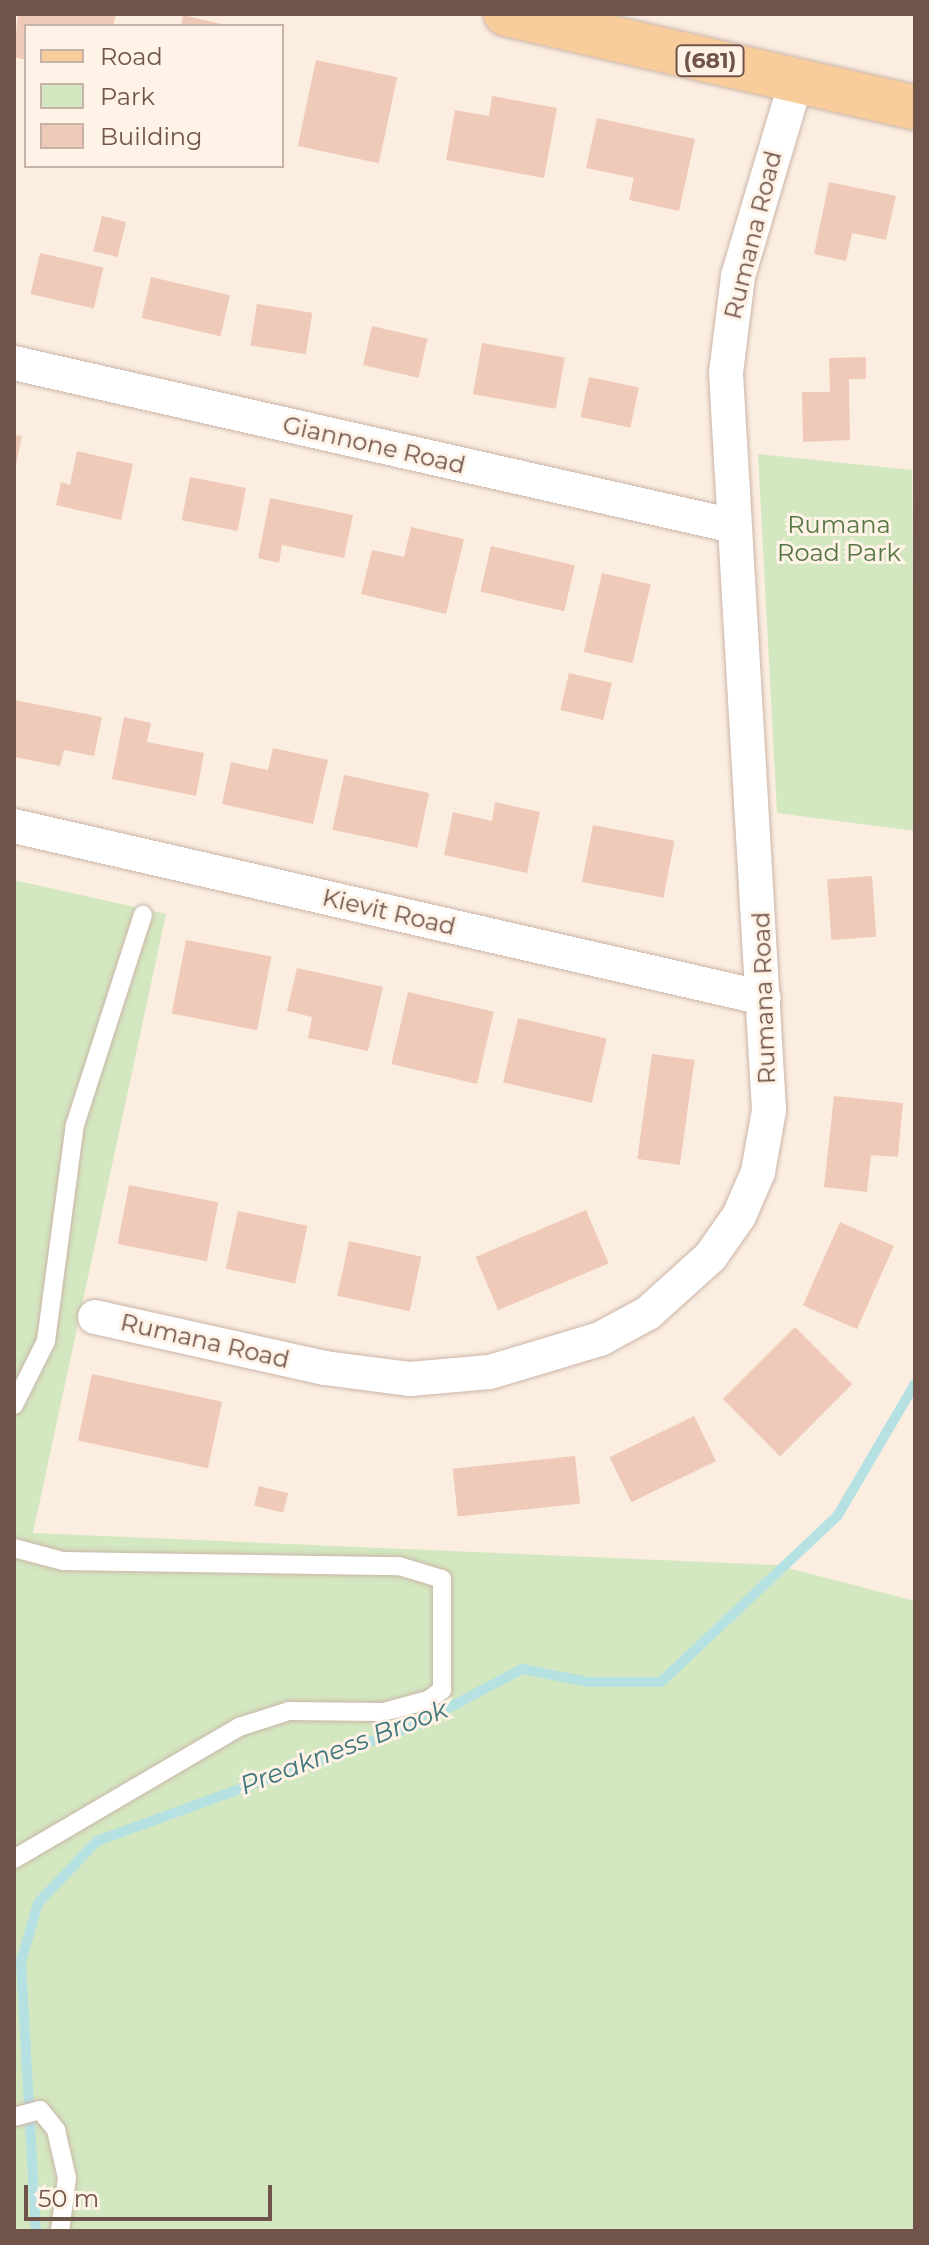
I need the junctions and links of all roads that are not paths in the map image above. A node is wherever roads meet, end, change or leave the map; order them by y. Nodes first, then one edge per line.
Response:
1 (506, 14) edge
2 (796, 81) junction
3 (915, 108) edge
4 (14, 363) edge
5 (734, 526) junction
6 (14, 826) edge
7 (143, 915) dead end
8 (764, 998) junction
9 (95, 1317) dead end
10 (14, 1405) edge
11 (14, 1548) edge
12 (14, 1859) edge
13 (15, 2116) edge
14 (60, 2231) edge

1 - 2 main road, (681)
2 - 3 main road, (681)
2 - 5 street, Rumana Road
4 - 5 street, Giannone Road
5 - 8 street, Rumana Road
6 - 8 street, Kievit Road
7 - 10 lane
8 - 9 street, Rumana Road
11 - 12 lane
13 - 14 lane

